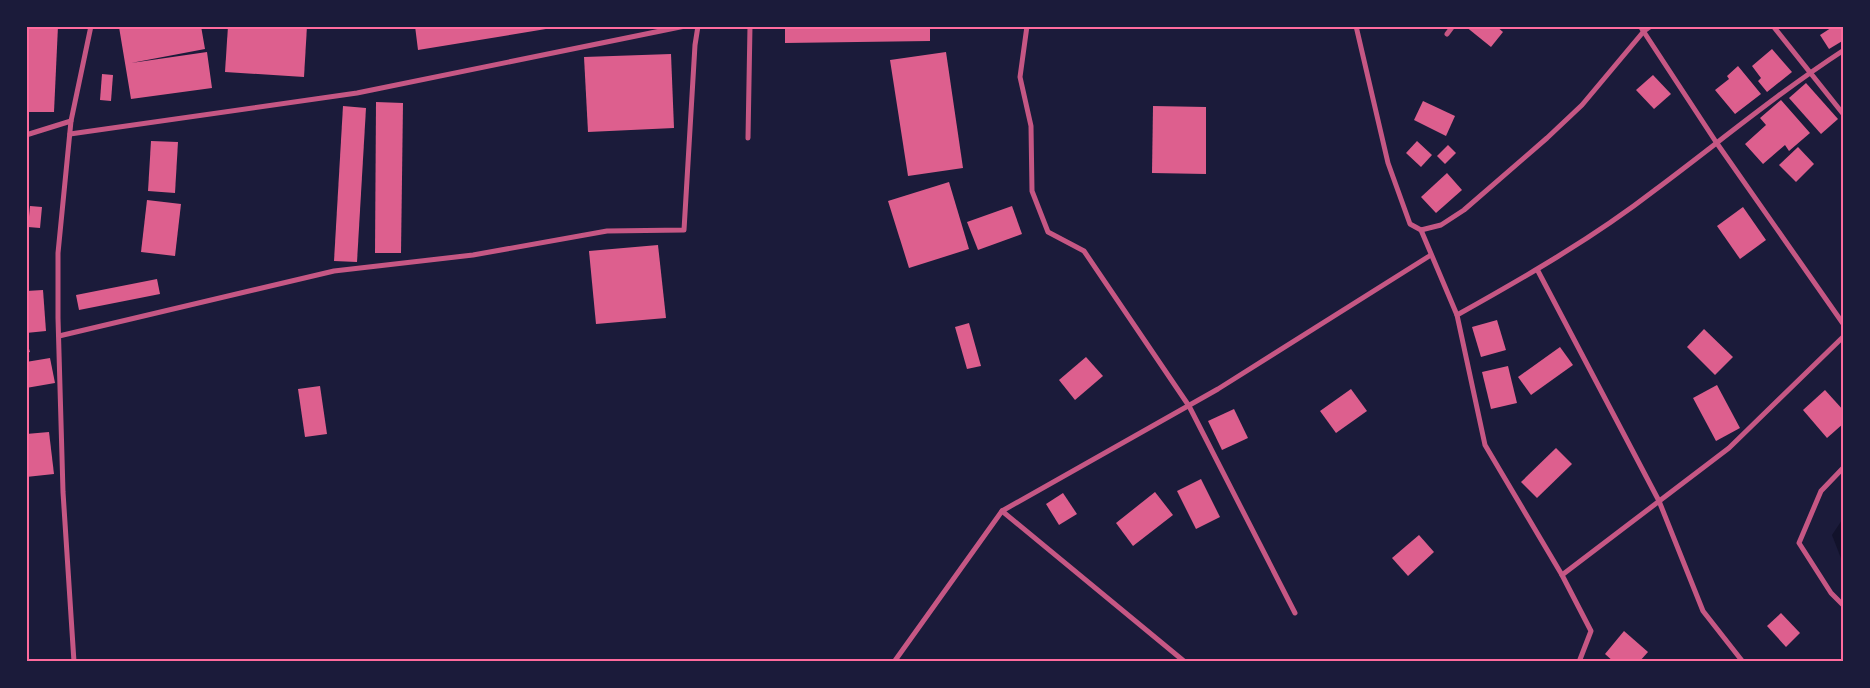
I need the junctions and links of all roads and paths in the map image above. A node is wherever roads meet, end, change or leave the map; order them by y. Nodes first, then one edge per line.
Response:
1 (91, 26) edge
2 (685, 26) edge
3 (698, 26) edge
4 (750, 26) edge
5 (1027, 26) edge
6 (1356, 26) edge
7 (1453, 26) edge
8 (1651, 26) edge
9 (1773, 26) edge
10 (1642, 29) edge
11 (1447, 34) dead end
12 (1844, 50) edge
13 (1810, 72) junction
14 (1844, 115) edge
15 (71, 121) junction
16 (70, 134) junction
17 (26, 135) edge
18 (748, 138) dead end
19 (1716, 142) junction
20 (1421, 230) junction
21 (1431, 255) junction
22 (1538, 271) junction
23 (1457, 315) junction
24 (1844, 325) edge
25 (59, 336) junction
26 (1844, 336) edge
27 (1189, 406) junction
28 (1844, 467) edge
29 (1659, 501) junction
30 (1002, 511) junction
31 (1562, 575) junction
32 (1844, 606) edge
33 (1295, 613) dead end
34 (74, 662) edge
35 (894, 662) edge
36 (1185, 662) edge
37 (1579, 662) edge
38 (1743, 662) edge

1 - 15 street
2 - 16 street
3 - 25 street
4 - 18 street
5 - 27 street
6 - 20 street
7 - 11 street
8 - 10 street
9 - 13 street
10 - 19 street
10 - 20 street
12 - 13 street
13 - 14 street
13 - 19 street
15 - 16 street
15 - 17 street
16 - 25 street
19 - 22 street
19 - 24 street
20 - 21 street
21 - 23 street
21 - 27 street
22 - 23 street
22 - 29 street
23 - 31 street
25 - 34 street
26 - 29 street
27 - 30 street
27 - 33 street
28 - 32 street
29 - 31 street
29 - 38 street
30 - 35 street
30 - 36 street
31 - 37 street

